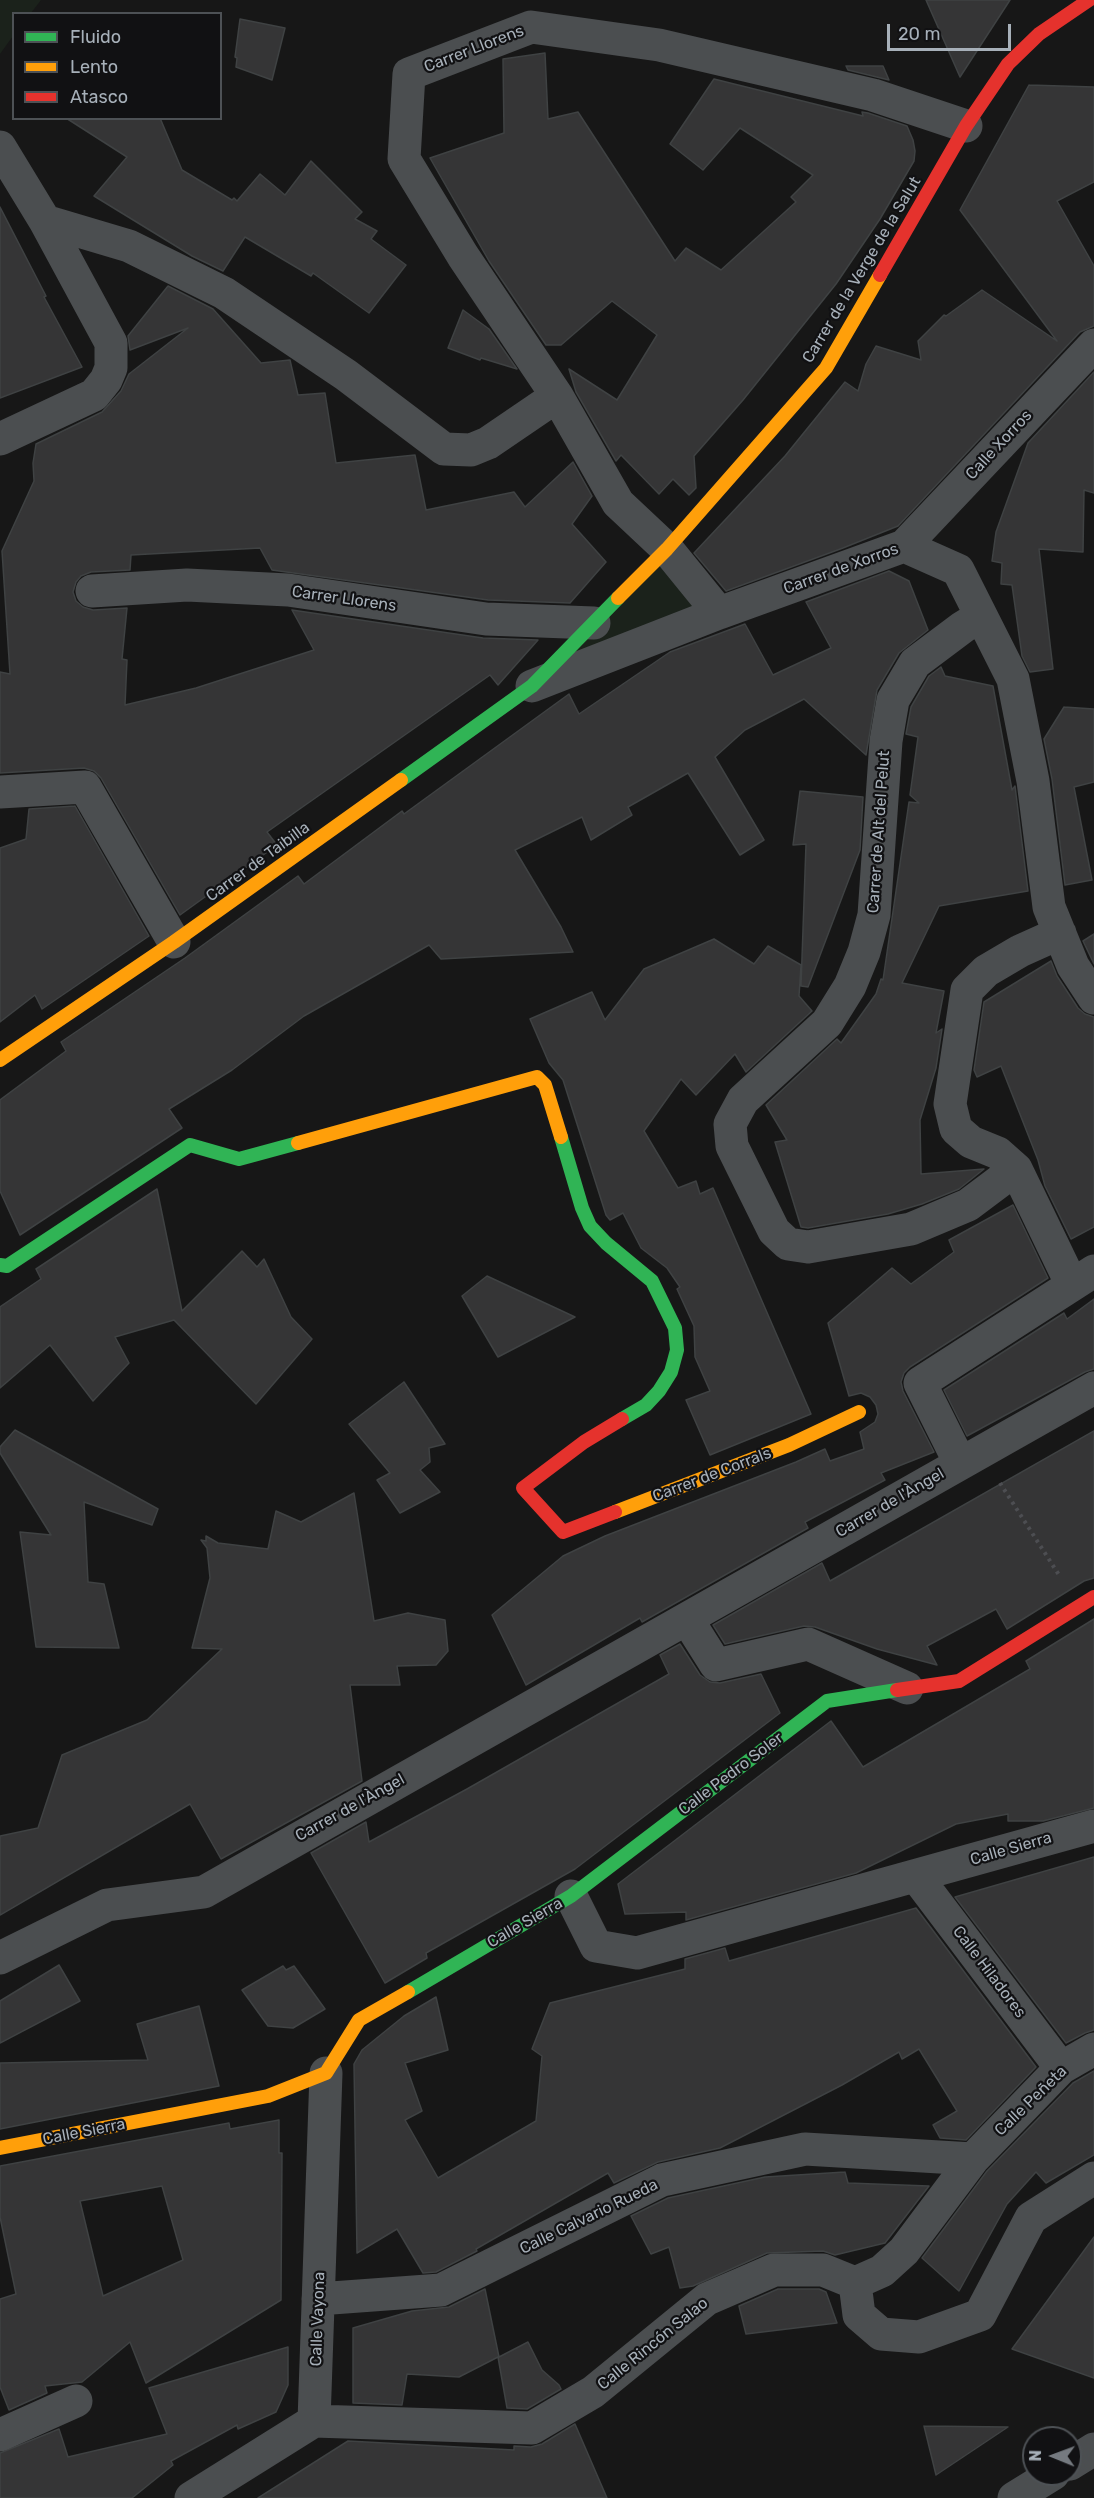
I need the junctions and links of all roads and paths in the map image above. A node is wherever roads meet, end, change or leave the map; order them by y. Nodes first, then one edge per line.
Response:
1 (1089, 0) edge
2 (966, 126) junction
3 (0, 147) edge
4 (45, 221) junction
5 (1094, 345) edge
6 (557, 396) junction
7 (0, 439) edge
8 (904, 546) junction
9 (667, 549) junction
10 (92, 591) dead end
11 (719, 613) junction
12 (981, 616) junction
13 (594, 623) junction
14 (532, 686) junction
15 (0, 792) edge
16 (1060, 933) junction
17 (174, 942) junction
18 (1094, 998) edge
19 (0, 1060) edge
20 (1016, 1169) junction
21 (0, 1265) edge
22 (1083, 1278) edge
23 (1094, 1388) edge
24 (859, 1412) dead end
25 (970, 1457) junction
26 (1094, 1597) edge
27 (1079, 1606) junction
28 (687, 1619) junction
29 (907, 1688) junction
30 (1094, 1826) edge
31 (916, 1876) junction
32 (571, 1896) junction
33 (0, 1958) edge
34 (1094, 2049) edge
35 (1062, 2068) junction
36 (326, 2073) junction
37 (0, 2148) edge
38 (973, 2159) junction
39 (1094, 2178) edge
40 (855, 2283) junction
41 (318, 2299) junction
42 (76, 2401) dead end
43 (314, 2421) junction
44 (0, 2434) edge
45 (1034, 2486) edge
46 (191, 2498) edge
47 (1014, 2498) edge

1 - 2 street, Carrer de la Verge de la Salut
2 - 6 street, Carrer Llorens
2 - 9 street, Carrer de la Verge de la Salut
3 - 4 street
4 - 6 street
4 - 7 street
5 - 8 street, Calle Xorros
6 - 9 street, Carrer Llorens
8 - 11 street, Carrer de Xorros
8 - 12 street, Carrer de Xorros
9 - 11 street, Carrer Llorens
9 - 13 street, Carrer de la Verge de la Salut
10 - 13 street, Carrer Llorens
11 - 14 street, Carrer de Xorros
12 - 16 street, Carrer de Xorros
12 - 20 street, Carrer de Alt del Pelut
13 - 14 street, Carrer de la Verge de la Salut
14 - 17 street, Carrer de Taibilla
15 - 17 street
16 - 18 street, Carrer de Xorros
16 - 20 street
17 - 19 street, Carrer de Taibilla
20 - 22 street
21 - 24 street, Carrer de Corrals
22 - 25 street
23 - 25 street, Carrer de l'Àngel
25 - 27 path
25 - 28 street, Carrer de l'Àngel
26 - 27 street, Calle Pedro Soler
27 - 29 street, Calle Pedro Soler
28 - 29 street
28 - 33 street, Carrer de l'Àngel
29 - 32 street, Calle Pedro Soler
30 - 31 street, Calle Sierra
31 - 32 street, Calle Sierra
31 - 35 street, Calle Hiladores
32 - 36 street, Calle Sierra
34 - 35 street, Calle Peñeta
35 - 38 street, Calle Peñeta
36 - 37 street, Calle Sierra
36 - 41 street, Calle Vayona
38 - 40 street
38 - 41 street, Calle Calvario Rueda
39 - 40 street
40 - 43 street, Calle Rincón Salao
41 - 43 street, Calle Vayona
42 - 44 street
43 - 46 street
45 - 47 street

